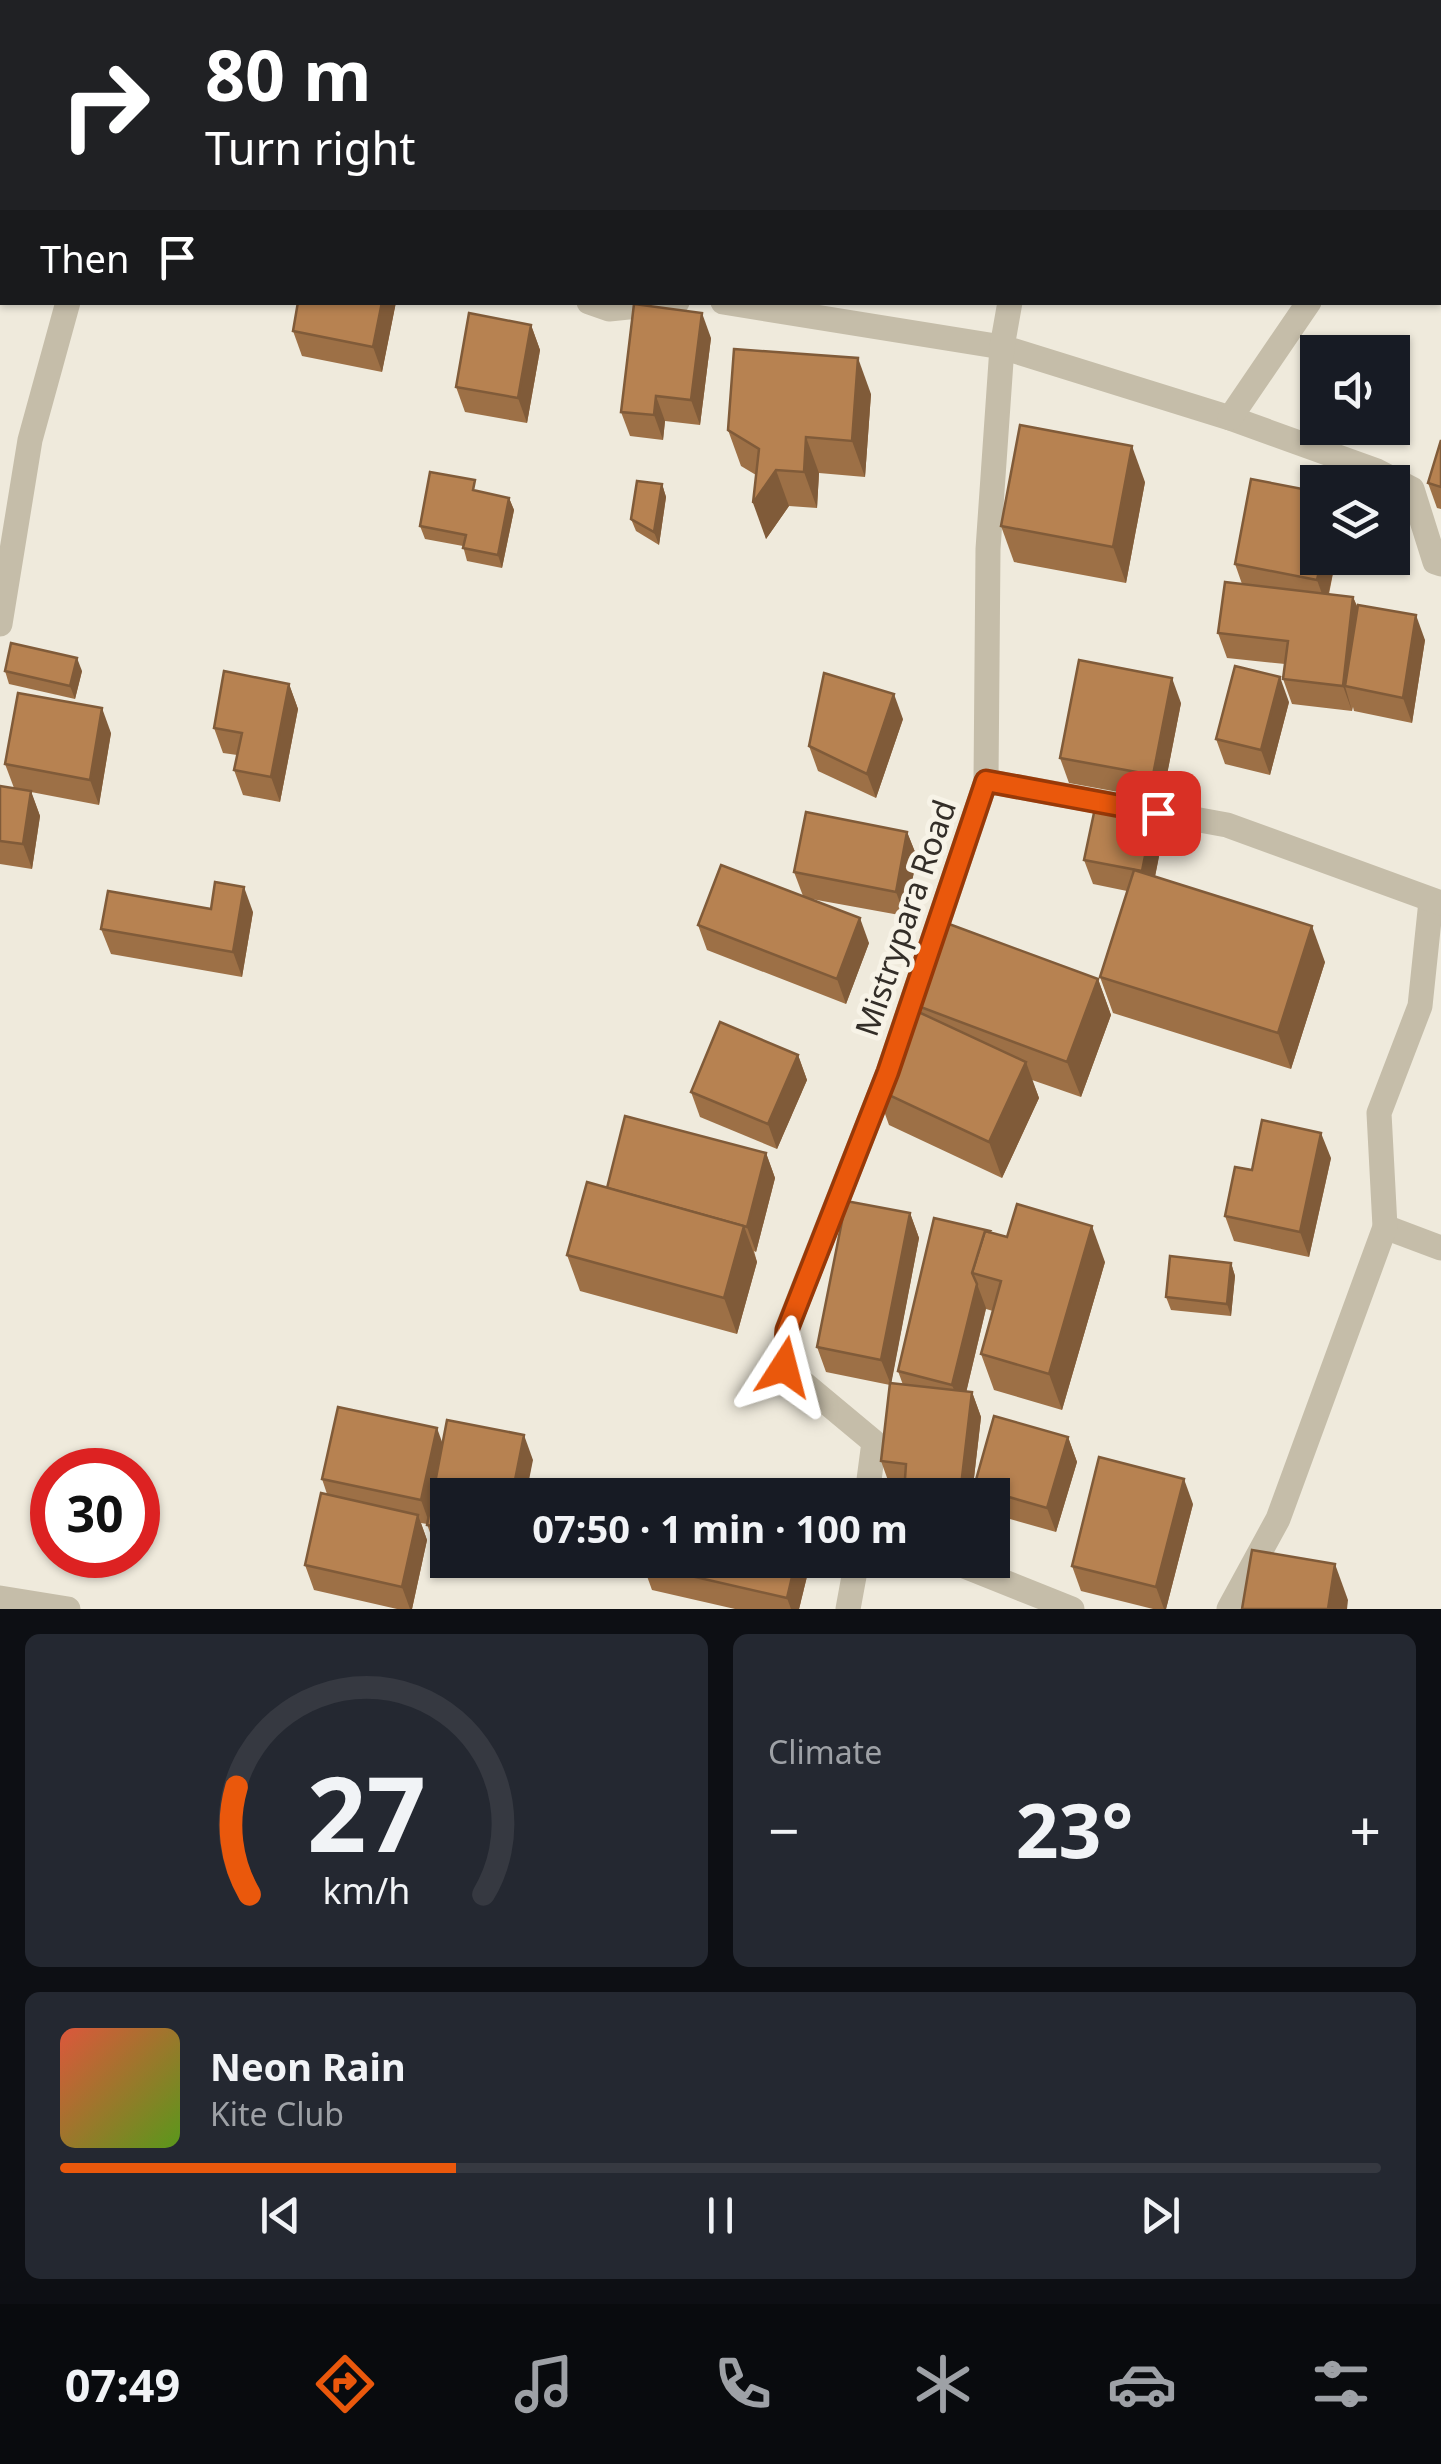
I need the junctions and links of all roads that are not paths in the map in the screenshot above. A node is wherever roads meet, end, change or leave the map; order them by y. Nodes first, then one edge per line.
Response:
1 (67, 305) edge
2 (598, 305) edge
3 (648, 305) edge
4 (742, 305) edge
5 (1009, 305) edge
6 (1308, 305) edge
7 (1002, 346) junction
8 (1230, 418) junction
9 (1441, 564) edge
10 (0, 624) edge
11 (986, 781) junction
12 (1436, 902) edge
13 (1384, 1227) junction
14 (1441, 1248) edge
15 (870, 1478) edge
16 (854, 1578) edge
17 (994, 1578) edge
18 (0, 1598) edge
19 (68, 1609) edge
20 (848, 1609) edge
21 (1072, 1609) edge
22 (1229, 1609) edge

1 - 10 street
2 - 3 street
4 - 7 street
5 - 7 street, Mistrypara Road
6 - 8 street
7 - 8 street
7 - 11 street, Mistrypara Road
8 - 9 street
11 - 12 street
11 - 15 street, Mistrypara Road
12 - 13 street
13 - 14 street
13 - 22 street
16 - 20 street
17 - 21 street
18 - 19 street

